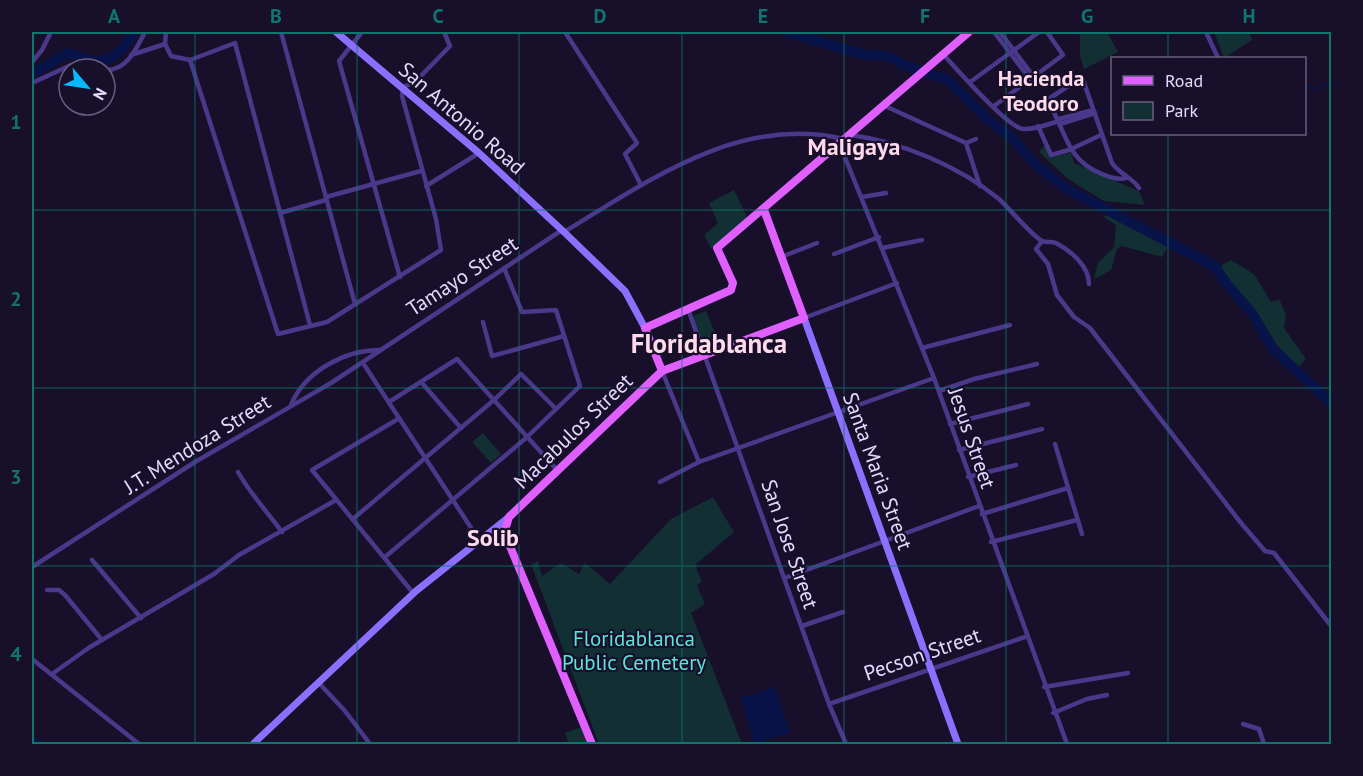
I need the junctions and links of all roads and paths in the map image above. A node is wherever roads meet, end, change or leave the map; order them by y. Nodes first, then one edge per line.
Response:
1 (51, 32) edge
2 (145, 32) edge
3 (166, 32) edge
4 (281, 32) edge
5 (336, 32) edge
6 (362, 32) edge
7 (444, 32) edge
8 (566, 32) edge
9 (969, 32) edge
10 (994, 32) edge
11 (1000, 32) edge
12 (1039, 32) edge
13 (1047, 32) edge
14 (1206, 32) edge
15 (350, 43) junction
16 (165, 44) junction
17 (1012, 51) junction
18 (131, 55) junction
19 (939, 56) junction
20 (1218, 57) edge
21 (190, 60) junction
22 (32, 62) edge
23 (117, 69) edge
24 (57, 71) edge
25 (1032, 78) junction
26 (969, 82) junction
27 (32, 83) edge
28 (404, 87) junction
29 (885, 106) junction
30 (994, 106) junction
31 (1094, 112) junction
32 (1059, 121) junction
33 (1038, 126) junction
34 (1101, 135) junction
35 (850, 136) junction
36 (976, 139) dead end
37 (966, 143) junction
38 (1071, 148) junction
39 (478, 153) junction
40 (421, 171) junction
41 (1126, 178) junction
42 (374, 184) junction
43 (641, 185) junction
44 (426, 186) junction
45 (980, 186) junction
46 (1138, 188) dead end
47 (886, 193) dead end
48 (862, 197) junction
49 (326, 198) junction
50 (764, 210) junction
51 (280, 213) junction
52 (563, 231) junction
53 (879, 237) junction
54 (922, 240) dead end
55 (1042, 241) junction
56 (817, 243) dead end
57 (882, 248) junction
58 (834, 254) dead end
59 (781, 257) junction
60 (504, 268) junction
61 (400, 277) junction
62 (897, 283) junction
63 (1089, 284) dead end
64 (355, 304) junction
65 (688, 309) junction
66 (804, 318) junction
67 (483, 322) dead end
68 (310, 325) junction
69 (1010, 325) dead end
70 (645, 328) junction
71 (564, 336) junction
72 (922, 348) junction
73 (380, 350) junction
74 (705, 354) junction
75 (363, 363) junction
76 (1037, 364) dead end
77 (662, 371) junction
78 (934, 378) junction
79 (422, 382) junction
80 (939, 391) junction
81 (494, 400) junction
82 (389, 402) junction
83 (1028, 404) dead end
84 (291, 405) junction
85 (556, 409) junction
86 (838, 413) junction
87 (398, 419) junction
88 (950, 424) junction
89 (461, 428) junction
90 (1041, 429) dead end
91 (526, 438) junction
92 (1055, 444) dead end
93 (739, 447) junction
94 (959, 450) junction
95 (425, 459) junction
96 (699, 462) junction
97 (1016, 465) dead end
98 (558, 471) junction
99 (238, 472) dead end
100 (968, 477) junction
101 (660, 482) dead end
102 (1068, 488) junction
103 (336, 500) junction
104 (453, 501) junction
105 (979, 506) junction
106 (982, 514) junction
107 (509, 517) junction
108 (354, 519) junction
109 (1077, 520) junction
110 (282, 532) junction
111 (1082, 534) dead end
112 (883, 539) junction
113 (478, 540) junction
114 (991, 542) junction
115 (385, 557) junction
116 (92, 560) dead end
117 (32, 567) edge
118 (785, 578) junction
119 (46, 590) dead end
120 (414, 594) junction
121 (843, 612) dead end
122 (141, 618) junction
123 (802, 626) junction
124 (1332, 627) edge
125 (1026, 637) junction
126 (102, 640) junction
127 (32, 658) edge
128 (929, 668) junction
129 (1128, 673) dead end
130 (52, 674) junction
131 (318, 682) junction
132 (1044, 687) junction
133 (1107, 695) dead end
134 (829, 704) junction
135 (1053, 713) junction
136 (1243, 724) dead end
137 (139, 744) edge
138 (253, 744) edge
139 (370, 744) edge
140 (592, 744) edge
141 (846, 744) edge
142 (958, 744) edge
143 (1066, 744) edge
144 (1264, 744) edge

1 - 22 street
2 - 18 street
3 - 16 street
4 - 49 street
5 - 15 street, San Antonio Road
6 - 15 street
7 - 28 street
8 - 43 street
9 - 19 main road
10 - 17 street
11 - 17 street
12 - 17 street
13 - 25 street
14 - 20 street
15 - 28 street, San Antonio Road
15 - 42 street
16 - 18 street
16 - 21 street
17 - 25 street
17 - 26 street
18 - 23 street
19 - 26 street
19 - 29 main road
21 - 51 street
21 - 68 street
24 - 27 street
25 - 30 street
26 - 30 street
28 - 39 street, San Antonio Road
28 - 40 street
29 - 35 main road
29 - 37 street
30 - 33 street
31 - 32 street
31 - 32 street
31 - 34 street
32 - 33 street
32 - 38 street
33 - 38 street
34 - 38 street
34 - 41 street
35 - 43 street, Tamayo Street
35 - 45 street, Tamayo Street
35 - 48 street, Jesus Street
35 - 50 main road
36 - 37 street
37 - 45 street
38 - 41 street
39 - 44 street
39 - 52 street, San Antonio Road
40 - 42 street
40 - 44 street
41 - 46 street
42 - 49 street
42 - 61 street
43 - 52 street, Tamayo Street
44 - 61 street
45 - 55 street, Tamayo Street
47 - 48 street
48 - 53 street, Jesus Street
49 - 51 street
49 - 64 street
50 - 59 main road, Santa Maria Street
50 - 65 main road
51 - 68 street
52 - 60 street, Tamayo Street
52 - 70 street, San Antonio Road
53 - 57 street, Jesus Street
53 - 58 street
54 - 57 street
55 - 63 street
55 - 124 street
56 - 59 street
57 - 62 street, Jesus Street
59 - 66 main road, Santa Maria Street
60 - 71 street
60 - 73 street, Tamayo Street
61 - 64 street
62 - 66 street, Macabulos Street
62 - 72 street, Jesus Street
64 - 68 street
65 - 70 main road
65 - 74 street, San Jose Street
66 - 74 main road, Macabulos Street
66 - 86 street, Santa Maria Street
67 - 71 street
69 - 72 street
70 - 77 main road
71 - 85 street
72 - 78 street, Jesus Street
73 - 75 street, J.T. Mendoza Street
73 - 84 street
74 - 77 main road, Macabulos Street
74 - 93 street, San Jose Street
75 - 82 street
75 - 84 street, J.T. Mendoza Street
76 - 80 street
77 - 96 street
77 - 98 main road, Macabulos Street
78 - 80 street, Jesus Street
78 - 86 street
79 - 81 street
79 - 82 street
79 - 89 street
80 - 88 street, Jesus Street
81 - 85 street
81 - 89 street
81 - 91 street
82 - 87 street
83 - 88 street
84 - 117 street, J.T. Mendoza Street
85 - 91 street
86 - 93 street
86 - 112 street, Santa Maria Street
87 - 95 street
87 - 103 street
88 - 94 street, Jesus Street
89 - 95 street
90 - 94 street
91 - 98 street
91 - 104 street
92 - 102 street
93 - 96 street
93 - 118 street, San Jose Street
94 - 100 street, Jesus Street
95 - 104 street
95 - 108 street
96 - 101 street
97 - 100 street
98 - 107 main road, Macabulos Street
99 - 110 street
100 - 105 street, Jesus Street
102 - 106 street
102 - 109 street
103 - 108 street
103 - 110 street
104 - 113 street
104 - 115 street
105 - 106 street, Jesus Street
105 - 112 street
106 - 114 street, Jesus Street
107 - 113 street
107 - 140 main road
108 - 115 street
109 - 111 street
109 - 114 street
110 - 122 street
112 - 118 street
112 - 128 street, Santa Maria Street
113 - 120 street
114 - 125 street, Jesus Street
115 - 120 street
116 - 122 street
118 - 123 street, San Jose Street
119 - 126 street
120 - 131 street
121 - 123 street
122 - 126 street
123 - 134 street, San Jose Street
125 - 128 street, Pecson Street
125 - 132 street, Jesus Street
126 - 130 street
127 - 130 street
128 - 134 street, Pecson Street
128 - 142 street, Santa Maria Street
129 - 132 street
130 - 137 street
131 - 138 street
131 - 139 street
132 - 135 street, Jesus Street
133 - 135 street
134 - 141 street, San Jose Street
135 - 143 street, Jesus Street
136 - 144 street

